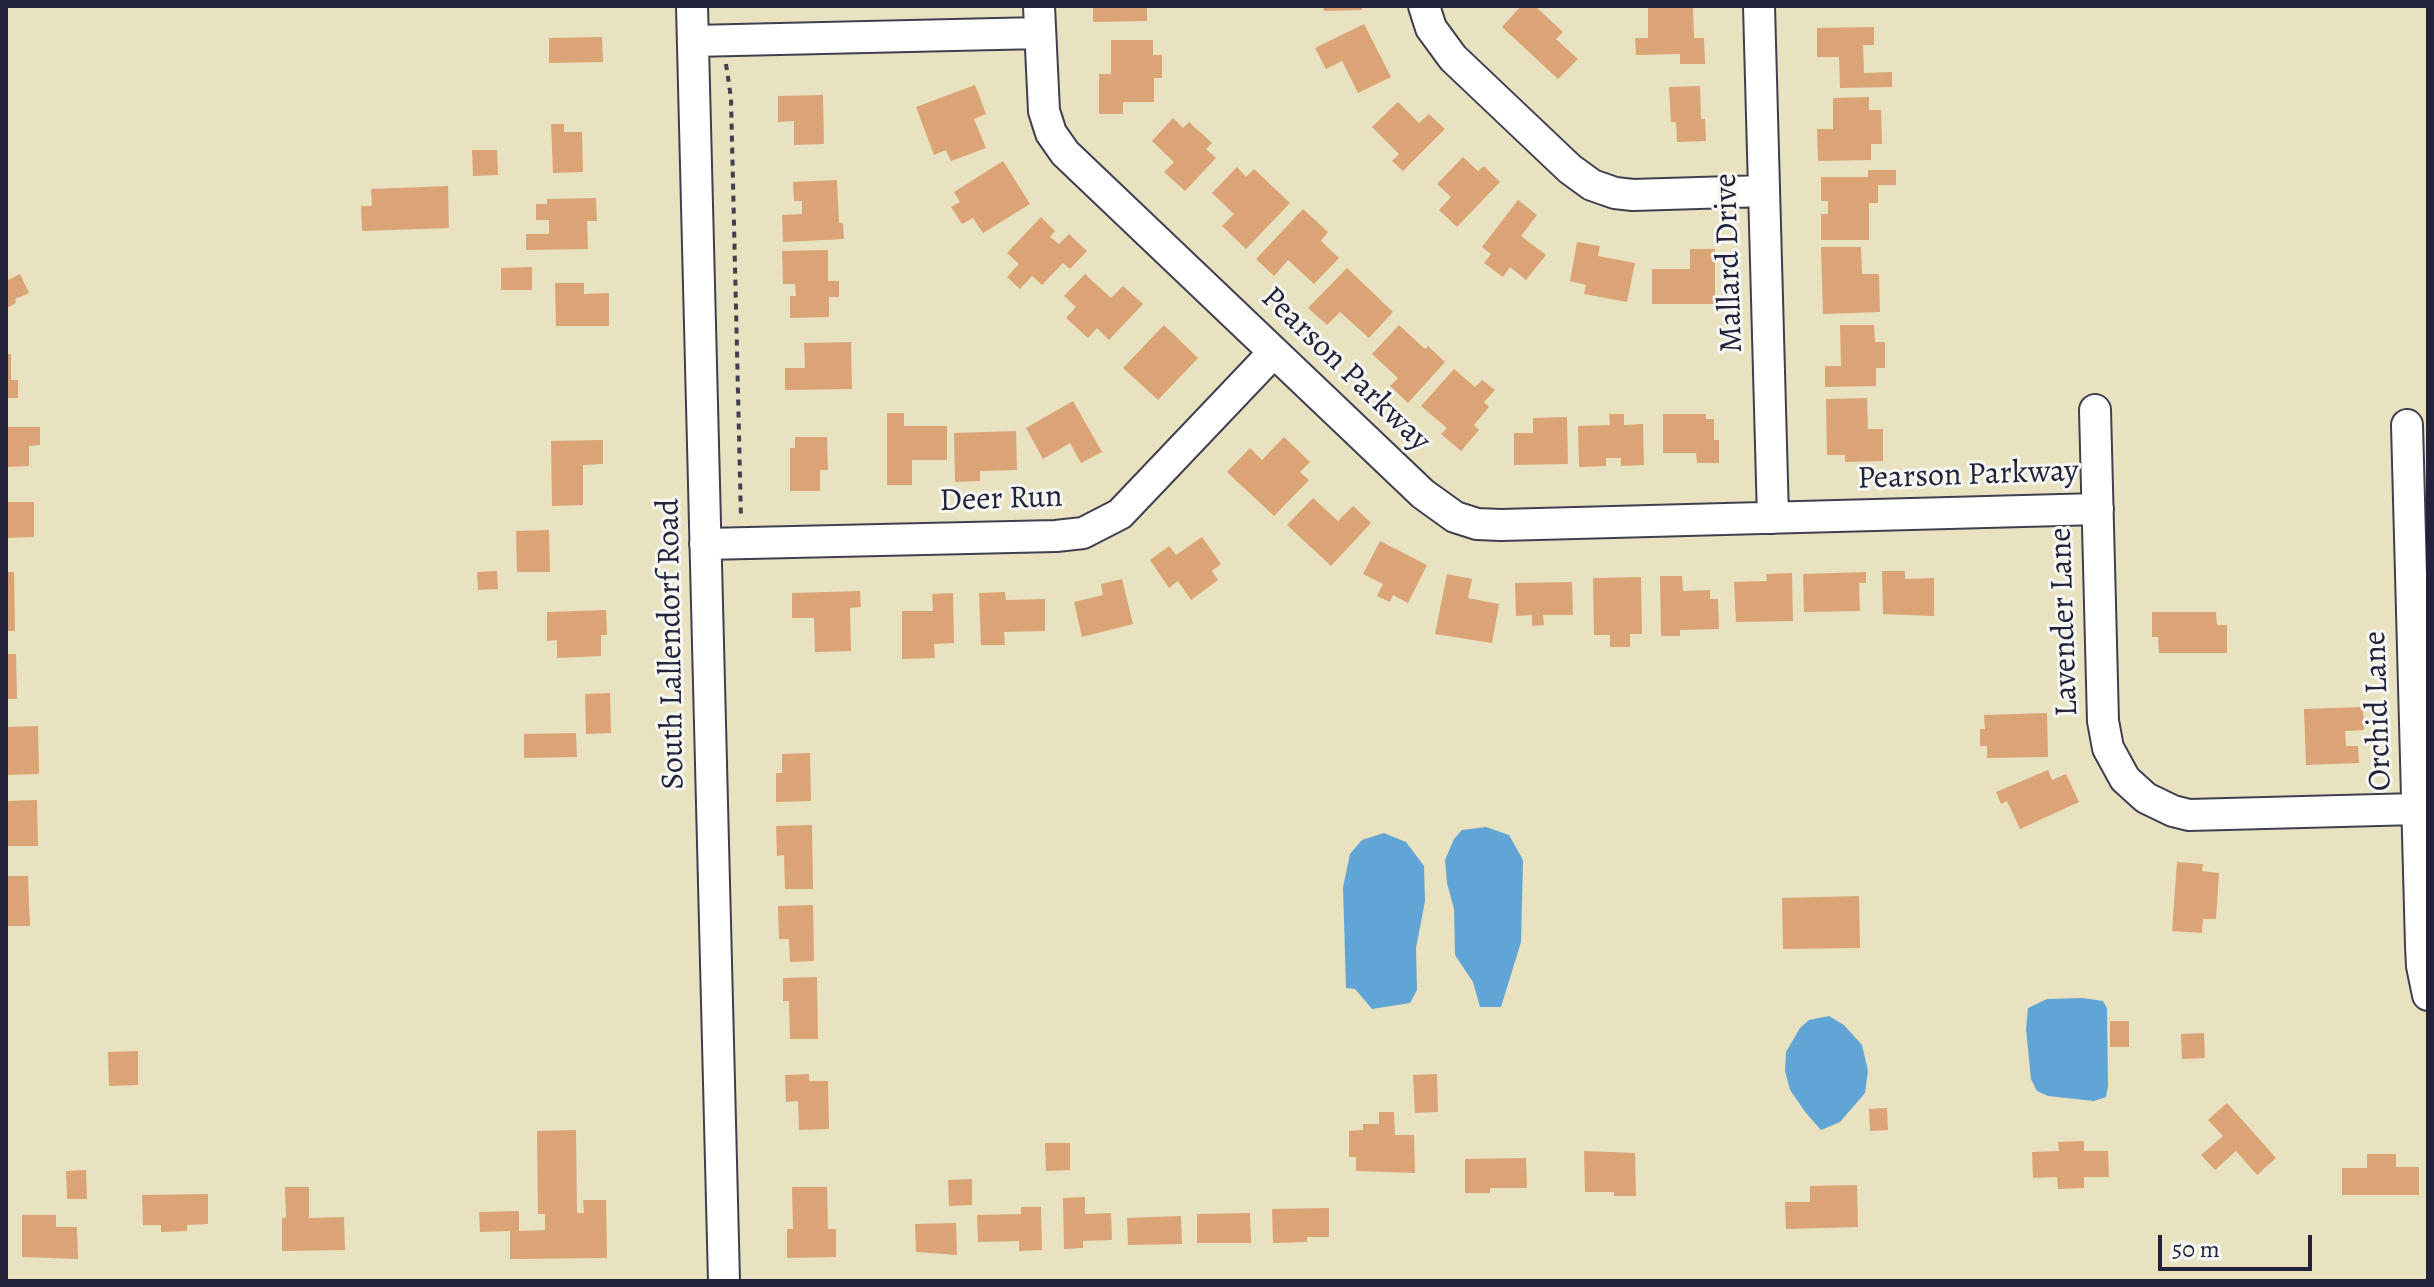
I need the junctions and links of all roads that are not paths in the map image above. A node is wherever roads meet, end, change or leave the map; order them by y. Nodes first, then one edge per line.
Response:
1 (692, 6) edge
2 (1424, 6) edge
3 (1759, 6) edge
4 (1040, 20) edge
5 (693, 41) junction
6 (1764, 191) junction
7 (1274, 352) junction
8 (2095, 410) dead end
9 (2407, 425) dead end
10 (2098, 509) junction
11 (1773, 518) junction
12 (705, 544) junction
13 (2417, 809) junction
14 (2428, 995) edge
15 (724, 1281) edge

1 - 5 street, South Lallendorf Road
2 - 6 street
3 - 6 street, Mallard Drive
4 - 5 street, Pearson Parkway
4 - 7 street, Pearson Parkway
5 - 12 street, South Lallendorf Road
6 - 11 street, Mallard Drive
7 - 11 street, Pearson Parkway
7 - 12 street, Deer Run
8 - 10 street, Lavender Lane
9 - 13 street, Orchid Lane
10 - 11 street, Pearson Parkway
10 - 13 street, Lavender Lane
12 - 15 street, South Lallendorf Road
13 - 14 street, Orchid Lane

